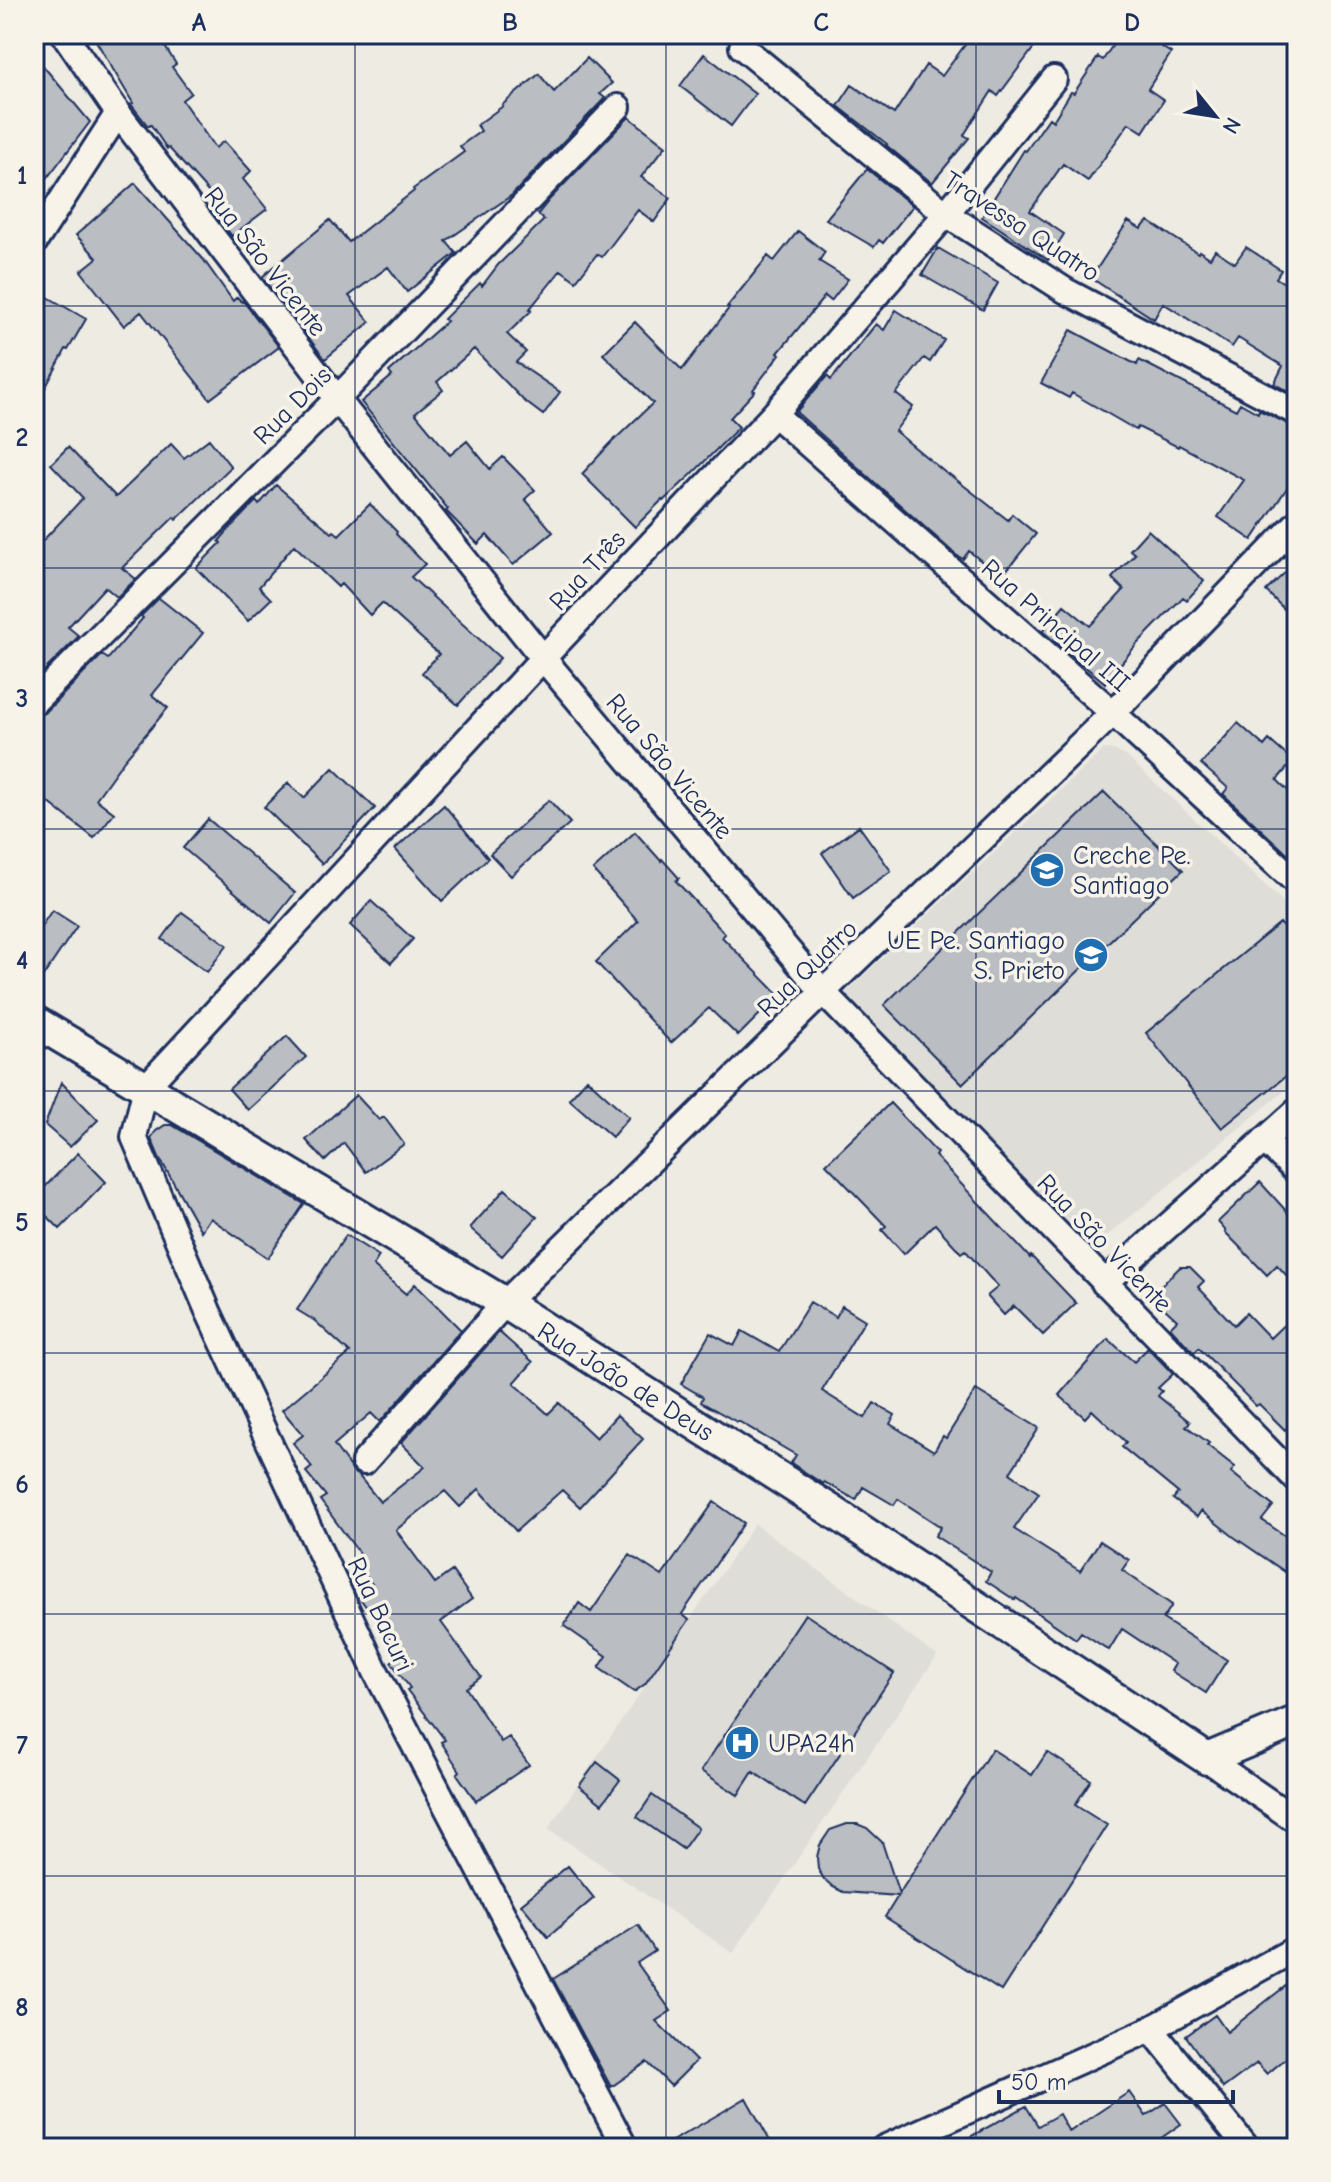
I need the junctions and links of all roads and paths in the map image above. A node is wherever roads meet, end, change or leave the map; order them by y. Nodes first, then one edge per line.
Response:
1 (64, 34) edge
2 (742, 47) dead end
3 (1054, 79) dead end
4 (618, 107) dead end
5 (118, 113) junction
6 (946, 214) junction
7 (34, 243) edge
8 (337, 399) junction
9 (1297, 413) edge
10 (774, 414) junction
11 (1297, 523) edge
12 (543, 658) junction
13 (34, 702) edge
14 (1113, 713) junction
15 (1297, 883) edge
16 (823, 992) junction
17 (34, 1021) edge
18 (146, 1087) junction
19 (1297, 1111) edge
20 (1264, 1140) junction
21 (1297, 1172) edge
22 (1104, 1283) junction
23 (505, 1303) junction
24 (364, 1462) dead end
25 (1297, 1480) edge
26 (1297, 1721) edge
27 (1207, 1759) junction
28 (1297, 1821) edge
29 (1297, 1948) edge
30 (1151, 2029) junction
31 (625, 2148) edge
32 (884, 2148) edge
33 (1247, 2148) edge

1 - 5 street, Rua São Vicente
2 - 6 street, Travessa Quatro
3 - 6 street, Rua Três
4 - 8 street, Rua Dois
5 - 7 street
5 - 8 street, Rua São Vicente
6 - 9 street, Travessa Quatro
6 - 10 street, Rua Três
8 - 12 street, Rua São Vicente
8 - 13 street, Rua Dois
10 - 12 street, Rua Três
10 - 14 street, Rua Principal III
11 - 14 street, Rua Quatro
12 - 16 street, Rua São Vicente
12 - 18 street, Rua Três
14 - 15 street, Rua Principal III
14 - 16 street, Rua Quatro
16 - 22 street, Rua São Vicente
16 - 23 street, Rua Quatro
17 - 18 street, Rua João de Deus
18 - 23 street, Rua João de Deus
18 - 31 street, Rua Bacuri
19 - 20 street
20 - 21 street
20 - 22 street
22 - 25 street, Rua São Vicente
23 - 24 street, Rua Quatro
23 - 27 street, Rua João de Deus
26 - 27 street
27 - 28 street
29 - 30 street
30 - 32 street
30 - 33 street

